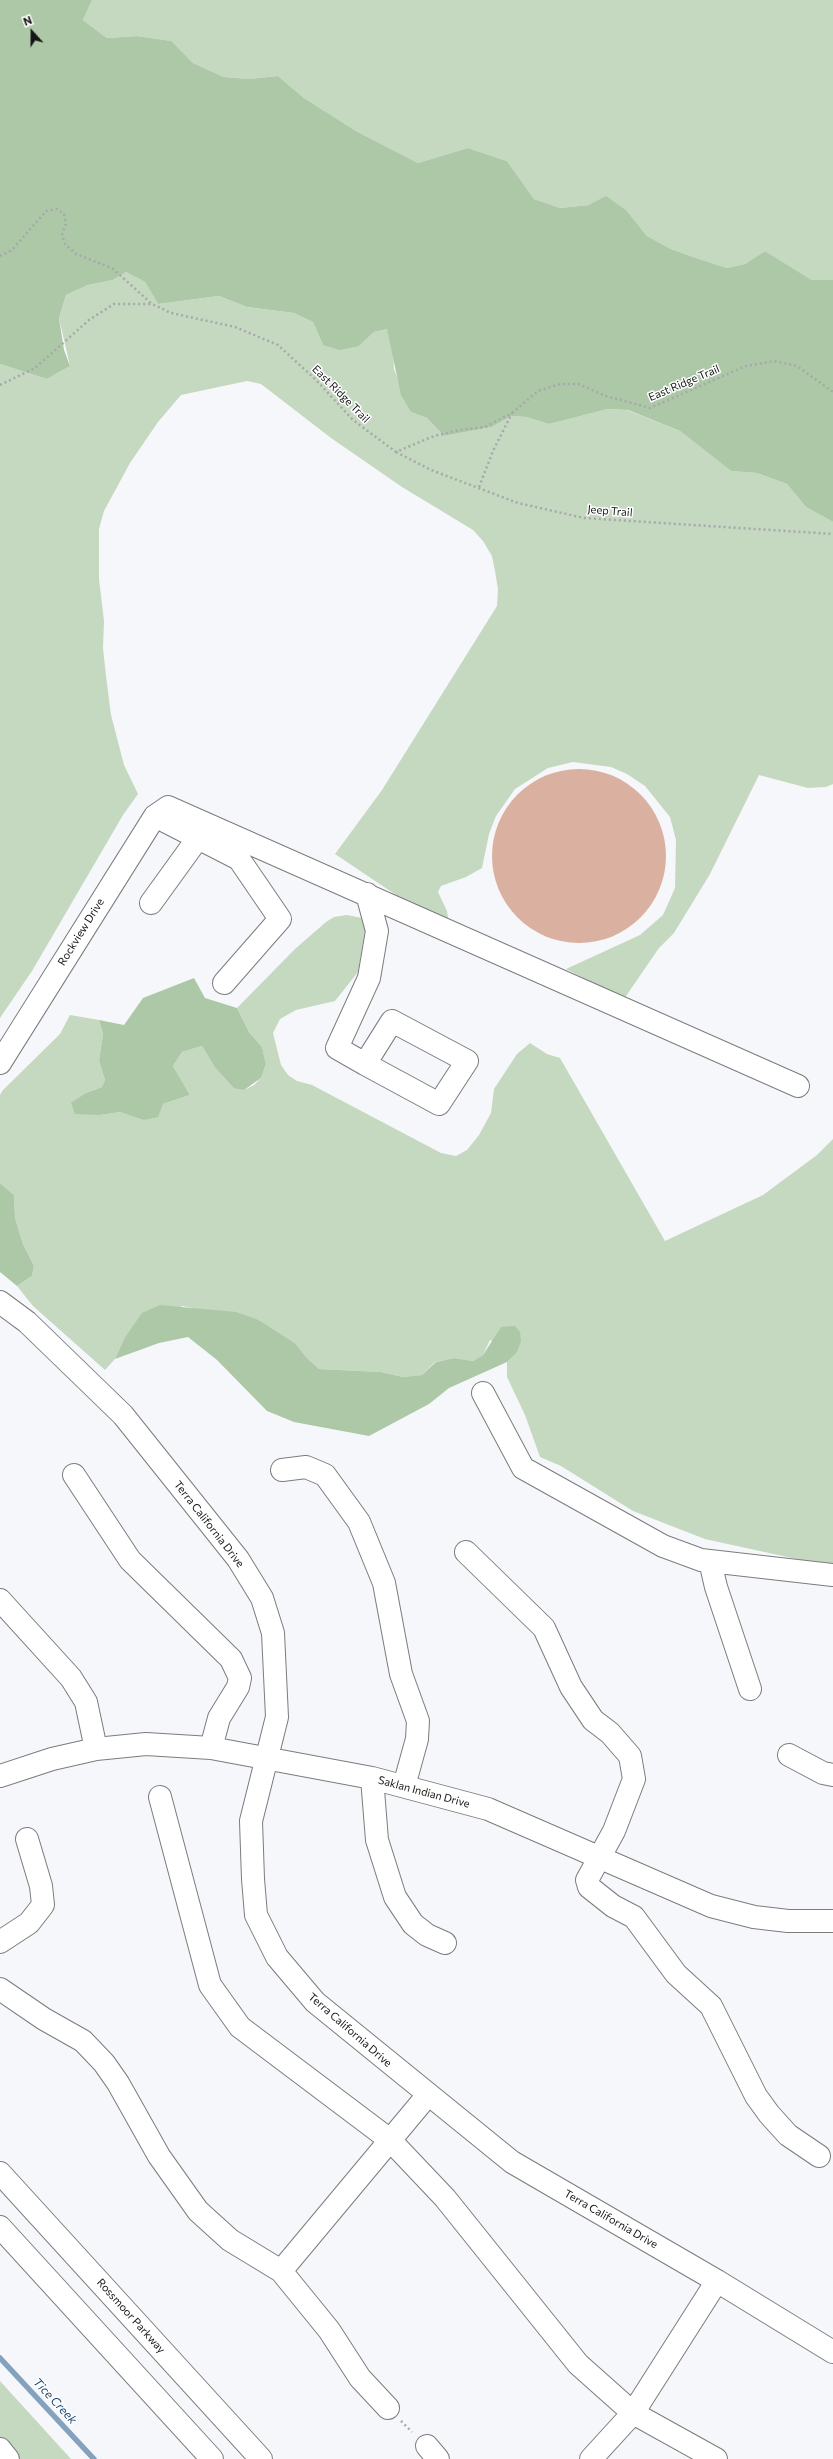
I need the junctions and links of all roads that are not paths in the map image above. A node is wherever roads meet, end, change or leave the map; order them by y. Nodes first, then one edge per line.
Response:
1 (162, 811) junction
2 (198, 838) junction
3 (367, 894) junction
4 (151, 904) dead end
5 (224, 983) dead end
6 (0, 1063) edge
7 (365, 1064) dead end
8 (798, 1086) dead end
9 (0, 1302) edge
10 (483, 1393) dead end
11 (282, 1470) dead end
12 (74, 1475) dead end
13 (466, 1552) dead end
14 (710, 1561) junction
15 (833, 1575) edge
16 (0, 1600) edge
17 (750, 1689) dead end
18 (211, 1748) junction
19 (96, 1749) junction
20 (789, 1755) dead end
21 (267, 1758) junction
22 (833, 1775) edge
23 (0, 1776) edge
24 (372, 1778) junction
25 (404, 1786) junction
26 (160, 1797) dead end
27 (27, 1838) dead end
28 (600, 1858) junction
29 (833, 1921) edge
30 (0, 1942) edge
31 (445, 1942) dead end
32 (0, 1989) edge
33 (427, 2096) junction
34 (390, 2140) junction
35 (819, 2156) dead end
36 (0, 2173) edge
37 (0, 2228) edge
38 (281, 2271) junction
39 (717, 2280) junction
40 (833, 2352) edge
41 (388, 2408) road end
42 (633, 2413) junction
43 (0, 2449) edge
44 (201, 2455) edge
45 (8, 2459) edge
46 (261, 2459) edge
47 (591, 2459) edge
48 (716, 2459) edge

1 - 2 street
1 - 3 street
1 - 6 street, Rockview Drive
2 - 4 street
2 - 5 street
3 - 7 street
3 - 8 street
9 - 21 street, Terra California Drive
10 - 14 street
11 - 25 street
12 - 18 street
13 - 28 street
14 - 15 street
14 - 17 street
16 - 19 street
18 - 19 street, Saklan Indian Drive
18 - 21 street, Saklan Indian Drive
19 - 23 street, Saklan Indian Drive
20 - 22 street
21 - 24 street, Saklan Indian Drive
21 - 33 street, Terra California Drive
24 - 25 street, Saklan Indian Drive
24 - 31 street
25 - 28 street, Saklan Indian Drive
26 - 34 street
27 - 30 street
28 - 29 street, Saklan Indian Drive
28 - 35 street
32 - 38 street
33 - 34 street
33 - 39 street, Terra California Drive
34 - 38 street
34 - 42 street
36 - 46 street, Rossmoor Parkway
37 - 44 street
38 - 41 street
39 - 40 street, Terra California Drive
39 - 42 street
42 - 47 street
42 - 48 street
43 - 45 street

